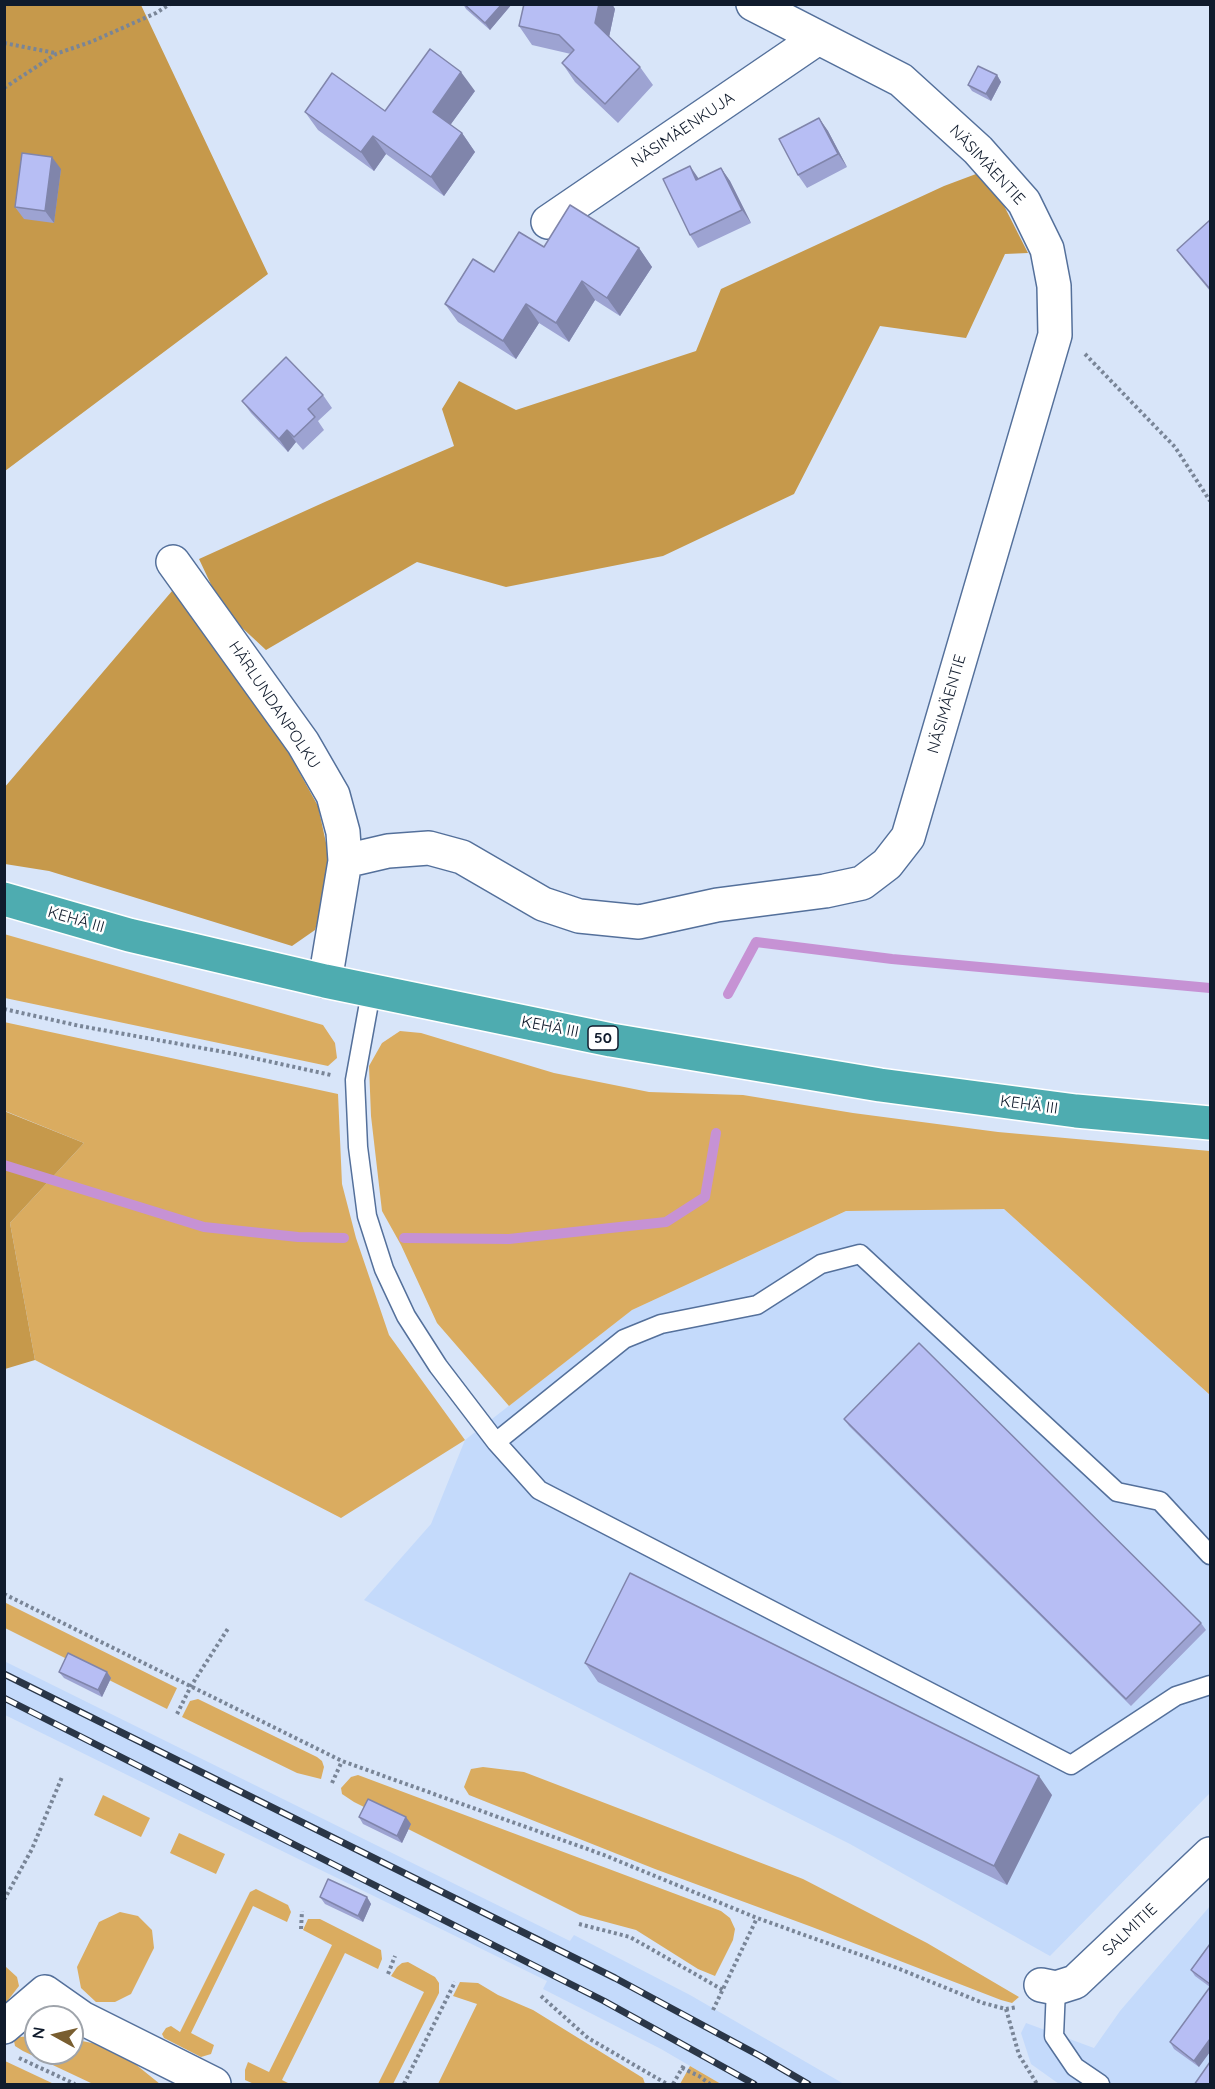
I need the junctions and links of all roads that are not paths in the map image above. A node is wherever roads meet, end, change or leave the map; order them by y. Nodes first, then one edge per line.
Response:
1 (753, 4) edge
2 (818, 38) junction
3 (548, 222) dead end
4 (173, 562) dead end
5 (345, 861) junction
6 (4, 899) edge
7 (325, 981) junction
8 (371, 992) junction
9 (1210, 1124) edge
10 (496, 1442) junction
11 (1210, 1555) edge
12 (1210, 1685) edge
13 (1210, 1854) edge
14 (1049, 1986) joint
15 (8, 2041) edge
16 (214, 2085) edge
17 (1100, 2085) edge

1 - 2 street, NÄSIMÄENTIE
2 - 3 street, NÄSIMÄENKUJA
2 - 5 street, NÄSIMÄENTIE
4 - 5 street, HÄRLUNDANPOLKU
5 - 7 street
6 - 7 highway, KEHÄ III / 50
7 - 8 highway, KEHÄ III / 50
8 - 9 highway, KEHÄ III / 50
8 - 10 lane
10 - 11 lane
10 - 12 lane
13 - 14 street, SALMITIE
14 - 17 lane
15 - 16 street

